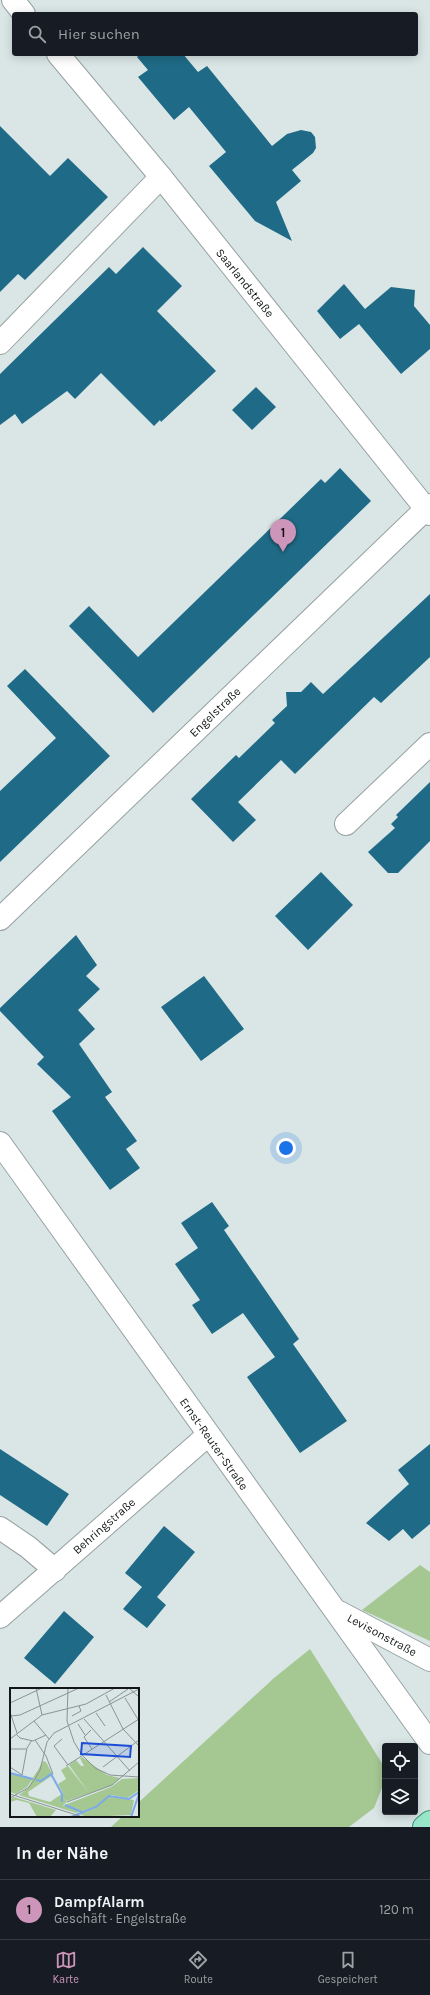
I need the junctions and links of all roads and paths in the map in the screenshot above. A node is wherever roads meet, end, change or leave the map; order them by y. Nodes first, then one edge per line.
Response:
1 (13, 0) edge
2 (22, 12) edge
3 (60, 56) edge
4 (161, 177) junction
5 (0, 343) edge
6 (429, 509) edge
7 (430, 744) edge
8 (346, 824) dead end
9 (0, 919) edge
10 (0, 1143) edge
11 (208, 1435) junction
12 (0, 1528) edge
13 (55, 1570) junction
14 (334, 1610) junction
15 (0, 1618) edge
16 (430, 1660) edge
17 (430, 1743) edge
18 (430, 1822) edge
19 (424, 1827) edge

1 - 2 street
3 - 4 street, Saarlandstraße
4 - 5 street
4 - 6 street, Saarlandstraße
6 - 9 street, Engelstraße
7 - 8 street
10 - 11 street, Ernst-Reuter-Straße
11 - 13 street, Behringstraße
11 - 14 street, Ernst-Reuter-Straße
12 - 13 street
13 - 15 street, Behringstraße
14 - 16 street, Levisonstraße
14 - 17 street, Ernst-Reuter-Straße
18 - 19 main road

